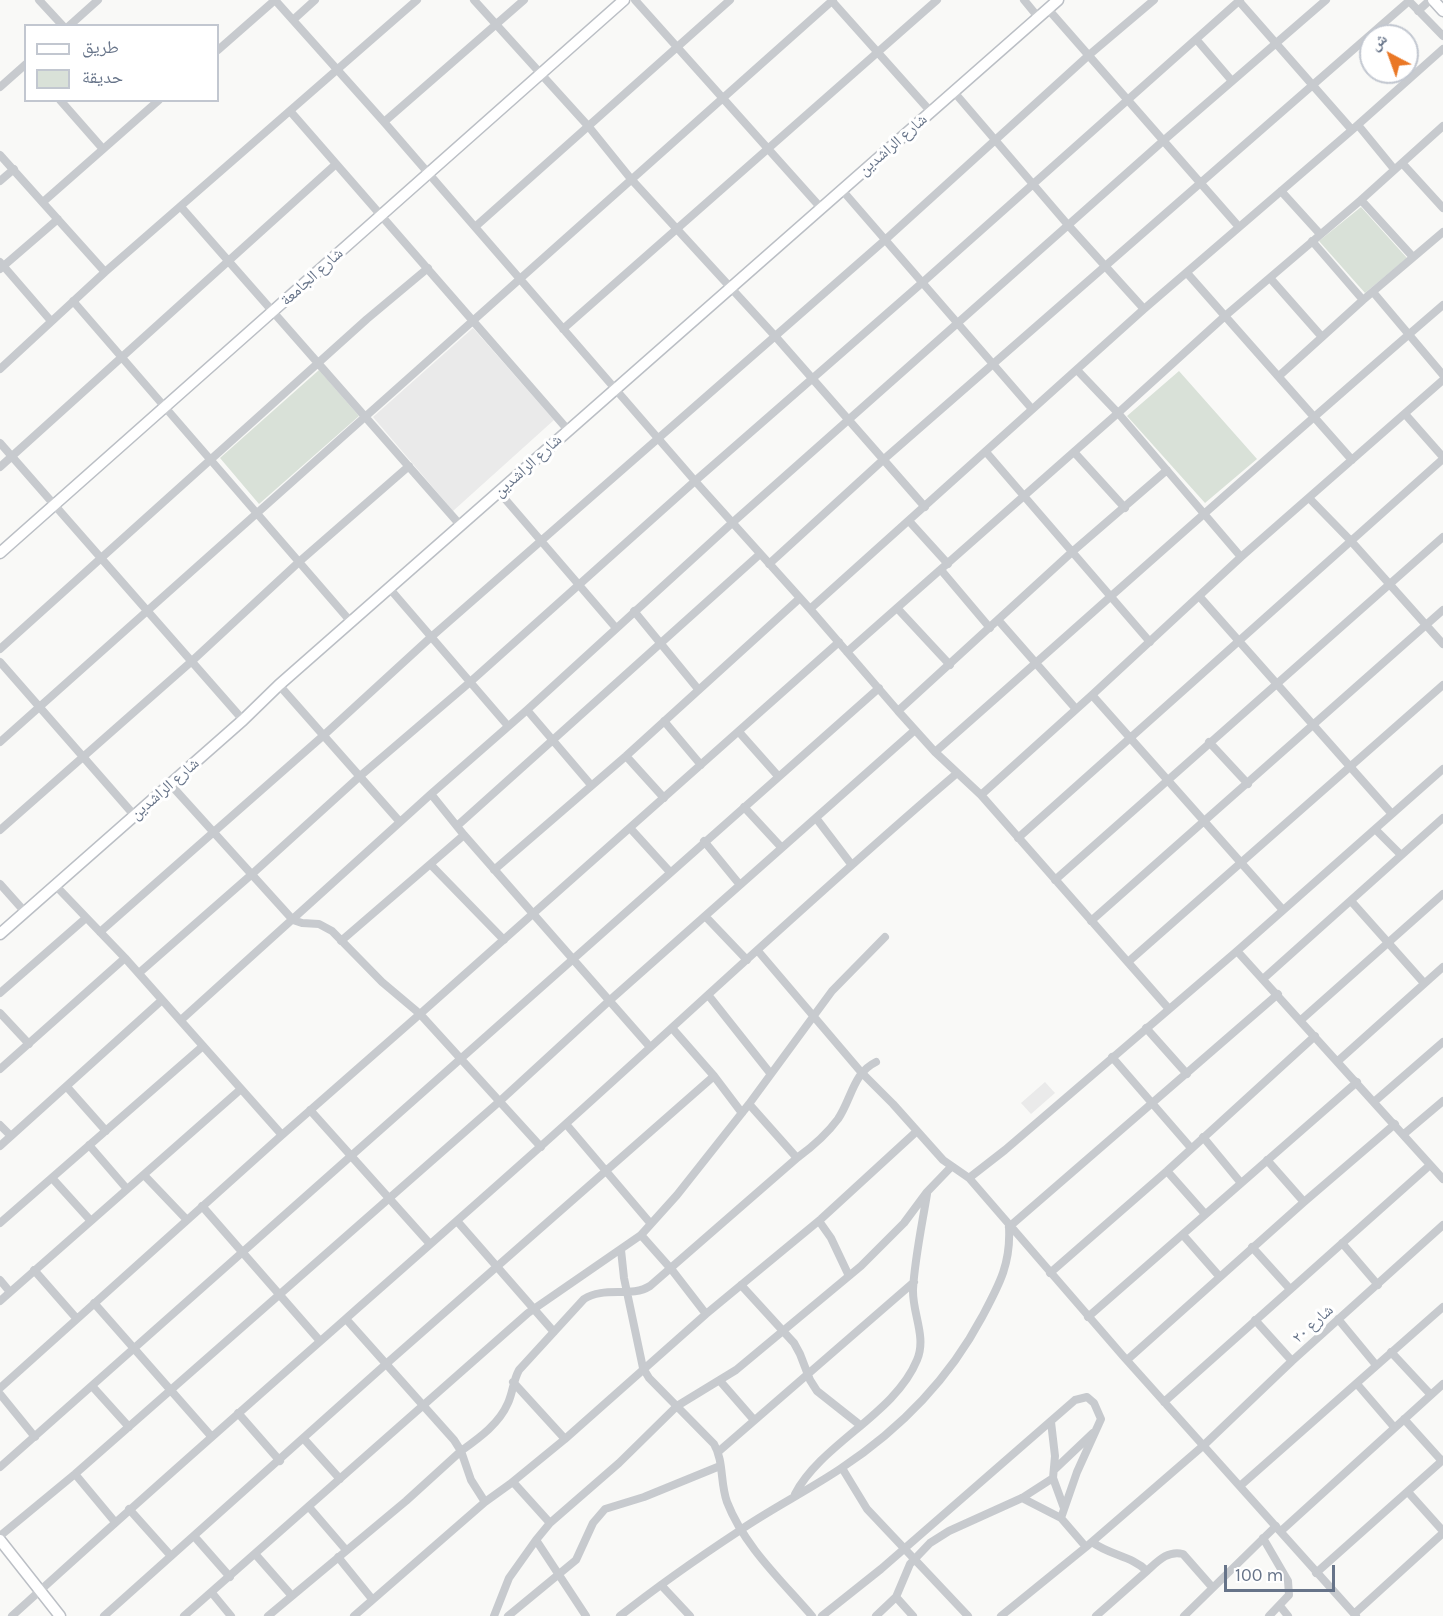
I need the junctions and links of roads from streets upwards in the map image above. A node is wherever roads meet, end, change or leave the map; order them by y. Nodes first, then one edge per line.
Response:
1 (39, 0) edge
2 (98, 0) edge
3 (275, 0) edge
4 (315, 0) edge
5 (417, 0) edge
6 (474, 0) edge
7 (524, 0) edge
8 (624, 0) edge
9 (635, 0) edge
10 (730, 0) edge
11 (832, 0) edge
12 (937, 0) edge
13 (1024, 0) edge
14 (1058, 0) edge
15 (1154, 0) edge
16 (1239, 0) edge
17 (1326, 0) edge
18 (1432, 0) edge
19 (1408, 1) edge
20 (1048, 9) junction
21 (1418, 11) junction
22 (1443, 11) edge
23 (1038, 17) junction
24 (292, 20) junction
25 (61, 24) edge
26 (71, 24) edge
27 (496, 25) junction
28 (1443, 36) edge
29 (1196, 39) junction
30 (1277, 44) junction
31 (678, 47) junction
32 (219, 49) edge
33 (1443, 49) edge
34 (877, 52) junction
35 (1089, 55) junction
36 (24, 66) edge
37 (337, 71) junction
38 (541, 74) junction
39 (1232, 81) junction
40 (1313, 86) junction
41 (0, 87) edge
42 (954, 92) junction
43 (723, 100) junction
44 (1129, 100) junction
45 (62, 102) edge
46 (157, 102) edge
47 (290, 111) junction
48 (931, 112) junction
49 (384, 122) junction
50 (1443, 126) edge
51 (589, 127) junction
52 (1355, 128) junction
53 (996, 141) junction
54 (1163, 141) junction
55 (767, 148) junction
56 (103, 149) junction
57 (0, 155) edge
58 (1402, 163) junction
59 (336, 164) junction
60 (14, 169) junction
61 (1394, 169) junction
62 (428, 173) junction
63 (631, 178) junction
64 (0, 181) edge
65 (1200, 183) junction
66 (1033, 184) junction
67 (842, 190) junction
68 (1281, 191) junction
69 (1361, 200) junction
70 (43, 202) junction
71 (181, 207) junction
72 (821, 208) junction
73 (1443, 208) edge
74 (381, 215) junction
75 (57, 219) junction
76 (1068, 225) junction
77 (475, 227) junction
78 (1239, 227) junction
79 (677, 230) junction
80 (1443, 232) edge
81 (1320, 234) junction
82 (885, 240) junction
83 (1312, 241) junction
84 (1413, 257) junction
85 (229, 261) junction
86 (1, 266) edge
87 (1105, 267) junction
88 (428, 268) junction
89 (105, 272) junction
90 (1187, 273) junction
91 (1270, 278) junction
92 (519, 279) junction
93 (923, 282) junction
94 (732, 288) junction
95 (1373, 291) junction
96 (1363, 300) junction
97 (73, 302) junction
98 (1443, 304) edge
99 (1144, 309) junction
100 (274, 312) junction
101 (1225, 316) junction
102 (472, 320) junction
103 (51, 321) junction
104 (957, 323) junction
105 (563, 329) junction
106 (1408, 334) junction
107 (775, 336) junction
108 (1322, 337) junction
109 (120, 357) junction
110 (319, 363) junction
111 (994, 363) junction
112 (0, 369) edge
113 (1077, 370) junction
114 (1443, 375) edge
115 (1279, 376) junction
116 (812, 379) junction
117 (1443, 380) edge
118 (616, 389) junction
119 (165, 408) junction
120 (1032, 409) junction
121 (1118, 413) junction
122 (1405, 414) junction
123 (365, 416) junction
124 (1315, 417) junction
125 (848, 419) junction
126 (568, 430) junction
127 (658, 437) junction
128 (0, 443) edge
129 (986, 452) junction
130 (1074, 452) junction
131 (12, 456) junction
132 (1443, 458) edge
133 (211, 460) junction
134 (883, 460) junction
135 (1352, 460) junction
136 (409, 466) junction
137 (0, 467) edge
138 (1167, 470) junction
139 (695, 481) junction
140 (499, 492) junction
141 (1023, 496) junction
142 (1310, 498) junction
143 (54, 504) junction
144 (925, 507) junction
145 (1125, 507) junction
146 (257, 512) junction
147 (1202, 513) junction
148 (909, 521) junction
149 (732, 523) junction
150 (461, 526) junction
151 (1443, 537) edge
152 (1351, 541) junction
153 (540, 542) junction
154 (1071, 552) junction
155 (0, 553) edge
156 (760, 554) junction
157 (103, 558) junction
158 (1241, 558) junction
159 (300, 561) junction
160 (769, 564) junction
161 (948, 564) junction
162 (940, 570) junction
163 (1389, 583) junction
164 (579, 585) junction
165 (390, 589) junction
166 (1109, 596) junction
167 (1199, 596) junction
168 (800, 598) junction
169 (897, 608) junction
170 (810, 609) junction
171 (147, 610) junction
172 (1443, 610) edge
173 (634, 611) junction
174 (999, 621) junction
175 (351, 622) junction
176 (1426, 625) junction
177 (616, 628) junction
178 (990, 628) junction
179 (430, 638) junction
180 (839, 642) junction
181 (1150, 642) junction
182 (1239, 642) junction
183 (661, 643) junction
184 (1443, 644) edge
185 (0, 649) edge
186 (847, 652) junction
187 (192, 661) junction
188 (0, 662) edge
189 (1036, 663) junction
190 (951, 665) junction
191 (469, 683) junction
192 (1277, 684) junction
193 (279, 685) junction
194 (1443, 685) edge
195 (879, 688) junction
196 (698, 689) junction
197 (1092, 695) junction
198 (39, 708) junction
199 (1076, 709) junction
200 (527, 710) junction
201 (898, 711) junction
202 (243, 720) junction
203 (664, 721) junction
204 (508, 726) junction
205 (1313, 726) junction
206 (915, 729) junction
207 (739, 732) junction
208 (324, 735) junction
209 (1131, 738) junction
210 (552, 741) junction
211 (0, 742) edge
212 (1209, 742) junction
213 (935, 752) junction
214 (626, 756) junction
215 (83, 758) junction
216 (701, 765) junction
217 (1350, 768) junction
218 (1443, 769) edge
219 (956, 774) junction
220 (778, 776) junction
221 (359, 777) junction
222 (1167, 779) junction
223 (170, 784) junction
224 (1248, 784) junction
225 (591, 785) junction
226 (431, 794) junction
227 (981, 795) junction
228 (664, 798) junction
229 (744, 807) junction
230 (1392, 814) junction
231 (134, 815) junction
232 (816, 818) junction
233 (1443, 818) edge
234 (399, 822) junction
235 (1204, 822) junction
236 (457, 826) junction
237 (630, 828) junction
238 (1375, 829) junction
239 (0, 830) edge
240 (214, 833) junction
241 (464, 835) junction
242 (1018, 838) junction
243 (704, 841) junction
244 (782, 847) junction
245 (1401, 855) junction
246 (851, 864) junction
247 (1242, 864) junction
248 (431, 865) junction
249 (494, 870) junction
250 (670, 872) junction
251 (251, 875) junction
252 (1055, 879) junction
253 (0, 884) edge
254 (55, 885) junction
255 (740, 885) junction
256 (1442, 898) edge
257 (1351, 901) junction
258 (1283, 910) junction
259 (25, 912) junction
260 (532, 913) junction
261 (705, 916) junction
262 (86, 918) junction
263 (293, 920) junction
264 (1091, 921) junction
265 (100, 932) junction
266 (0, 934) edge
267 (885, 937) dead end
268 (341, 940) junction
269 (504, 940) junction
270 (1388, 943) junction
271 (758, 951) junction
272 (1237, 951) junction
273 (125, 958) junction
274 (573, 958) junction
275 (747, 960) junction
276 (1128, 962) junction
277 (1443, 967) edge
278 (139, 973) junction
279 (1263, 979) junction
280 (1424, 983) junction
281 (0, 993) edge
282 (1278, 994) junction
283 (709, 996) junction
284 (162, 1000) junction
285 (609, 1001) junction
286 (1169, 1009) junction
287 (0, 1013) edge
288 (420, 1014) junction
289 (813, 1015) junction
290 (181, 1020) junction
291 (1301, 1020) junction
292 (672, 1028) junction
293 (1146, 1028) junction
294 (1315, 1036) junction
295 (1443, 1042) edge
296 (29, 1044) junction
297 (203, 1046) junction
298 (650, 1047) junction
299 (1112, 1057) junction
300 (462, 1059) junction
301 (1338, 1061) junction
302 (876, 1062) dead end
303 (0, 1070) edge
304 (861, 1072) junction
305 (771, 1073) junction
306 (1187, 1074) junction
307 (714, 1076) junction
308 (1357, 1082) junction
309 (67, 1087) junction
310 (241, 1089) junction
311 (500, 1101) junction
312 (1375, 1101) junction
313 (1443, 1101) edge
314 (749, 1104) junction
315 (1153, 1104) junction
316 (310, 1110) junction
317 (742, 1113) junction
318 (566, 1124) junction
319 (1395, 1124) junction
320 (0, 1125) edge
321 (106, 1131) junction
322 (918, 1131) junction
323 (1404, 1134) junction
324 (282, 1135) junction
325 (11, 1136) junction
326 (1203, 1137) junction
327 (89, 1145) junction
328 (0, 1146) edge
329 (540, 1147) junction
330 (1191, 1148) junction
331 (351, 1157) junction
332 (797, 1158) junction
333 (1267, 1160) junction
334 (1430, 1165) junction
335 (951, 1167) junction
336 (1167, 1171) junction
337 (606, 1172) junction
338 (144, 1175) junction
339 (52, 1178) junction
340 (969, 1178) junction
341 (1443, 1178) edge
342 (1241, 1183) junction
343 (127, 1189) junction
344 (927, 1192) junction
345 (389, 1198) junction
346 (1304, 1202) junction
347 (202, 1206) junction
348 (1205, 1214) junction
349 (91, 1221) junction
350 (187, 1221) junction
351 (457, 1221) junction
352 (819, 1221) junction
353 (0, 1223) edge
354 (651, 1224) junction
355 (1443, 1225) edge
356 (1009, 1227) junction
357 (641, 1235) junction
358 (1183, 1235) junction
359 (1342, 1243) junction
360 (429, 1244) junction
361 (1252, 1247) junction
362 (621, 1250) junction
363 (243, 1253) junction
364 (497, 1268) junction
365 (34, 1270) junction
366 (672, 1270) junction
367 (1050, 1273) junction
368 (849, 1276) junction
369 (1220, 1276) junction
370 (0, 1280) edge
371 (914, 1282) junction
372 (741, 1285) junction
373 (1378, 1285) junction
374 (1290, 1289) junction
375 (10, 1292) junction
376 (627, 1292) junction
377 (279, 1294) junction
378 (0, 1301) edge
379 (94, 1303) junction
380 (1443, 1307) edge
381 (533, 1310) junction
382 (706, 1314) junction
383 (1088, 1317) junction
384 (346, 1318) junction
385 (77, 1319) junction
386 (1338, 1319) junction
387 (1255, 1320) junction
388 (783, 1330) junction
389 (554, 1332) junction
390 (320, 1341) junction
391 (133, 1348) junction
392 (1391, 1352) junction
393 (1127, 1360) junction
394 (1292, 1361) junction
395 (386, 1365) junction
396 (1376, 1365) junction
397 (643, 1368) junction
398 (807, 1374) junction
399 (720, 1381) junction
400 (513, 1382) junction
401 (1357, 1384) junction
402 (1443, 1384) edge
403 (92, 1386) junction
404 (0, 1388) edge
405 (170, 1391) junction
406 (0, 1394) edge
407 (1431, 1395) junction
408 (1164, 1402) junction
409 (677, 1406) junction
410 (424, 1407) junction
411 (238, 1413) junction
412 (1404, 1419) junction
413 (754, 1420) junction
414 (1051, 1422) junction
415 (860, 1425) junction
416 (129, 1427) junction
417 (1394, 1427) junction
418 (1096, 1430) junction
419 (211, 1436) junction
420 (35, 1437) junction
421 (304, 1439) junction
422 (565, 1439) junction
423 (1204, 1445) junction
424 (461, 1451) junction
425 (718, 1452) junction
426 (280, 1461) junction
427 (1442, 1461) edge
428 (720, 1466) junction
429 (0, 1467) edge
430 (842, 1468) junction
431 (75, 1474) junction
432 (1054, 1474) junction
433 (340, 1479) junction
434 (513, 1482) junction
435 (1240, 1486) junction
436 (1408, 1491) junction
437 (795, 1495) junction
438 (1022, 1498) junction
439 (485, 1502) junction
440 (309, 1507) junction
441 (1064, 1508) junction
442 (129, 1509) junction
443 (1061, 1518) junction
444 (115, 1522) junction
445 (550, 1523) junction
446 (1278, 1528) junction
447 (740, 1530) junction
448 (1443, 1532) edge
449 (194, 1536) junction
450 (0, 1538) edge
451 (1263, 1538) junction
452 (536, 1540) junction
453 (1089, 1545) junction
454 (346, 1550) junction
455 (904, 1550) junction
456 (256, 1555) junction
457 (171, 1556) junction
458 (338, 1557) junction
459 (914, 1559) junction
460 (1147, 1571) junction
461 (1316, 1573) junction
462 (557, 1575) junction
463 (230, 1577) junction
464 (661, 1585) junction
465 (1212, 1587) junction
466 (39, 1591) junction
467 (212, 1593) junction
468 (292, 1596) junction
469 (896, 1598) junction
470 (372, 1599) junction
471 (1280, 1606) junction
472 (1355, 1615) edge
473 (12, 1616) edge
474 (60, 1616) edge
475 (104, 1616) edge
476 (184, 1616) edge
477 (231, 1616) edge
478 (268, 1616) edge
479 (354, 1616) edge
480 (494, 1616) edge
481 (508, 1616) edge
482 (586, 1616) edge
483 (620, 1616) edge
484 (690, 1616) edge
485 (812, 1616) edge
486 (822, 1616) edge
487 (876, 1616) edge
488 (913, 1616) edge
489 (968, 1616) edge
490 (1001, 1616) edge
491 (1096, 1616) edge
492 (1184, 1616) edge
493 (1269, 1616) edge
494 (1288, 1616) edge

1 - 25 street
2 - 26 street
3 - 24 street
3 - 32 street
4 - 24 street
5 - 37 street
6 - 27 street
7 - 27 street
8 - 38 street, شارع الجامعة
9 - 31 street
10 - 31 street
11 - 34 street
11 - 43 street
12 - 34 street
13 - 23 street
14 - 20 street, شارع الراشدين
15 - 35 street
16 - 29 street
16 - 30 street
17 - 30 street
18 - 21 street
18 - 22 street
19 - 21 street
19 - 40 street
20 - 23 street, شارع الراشدين
20 - 35 street
21 - 28 street
23 - 42 street, شارع الراشدين
24 - 37 street
27 - 38 street
27 - 49 street
29 - 39 street
29 - 44 street
30 - 39 street
30 - 40 street
31 - 43 street
31 - 51 street
33 - 52 street
34 - 48 street
34 - 55 street
35 - 44 street
35 - 53 street
36 - 41 street
37 - 47 street
37 - 49 street
38 - 51 street
38 - 62 street, شارع الجامعة
39 - 54 street
40 - 52 street
40 - 65 street
42 - 48 street, شارع الراشدين
42 - 53 street
43 - 55 street
43 - 63 street
44 - 54 street
44 - 66 street
45 - 56 street
46 - 56 street
47 - 59 street
47 - 71 street
48 - 67 street, شارع الراشدين
49 - 62 street
50 - 58 street
51 - 63 street
51 - 77 street
52 - 61 street
52 - 68 street
53 - 66 street
53 - 82 street
54 - 65 street
54 - 76 street
55 - 72 street
55 - 79 street
56 - 70 street
57 - 60 street
58 - 61 street
58 - 73 street
59 - 74 street
59 - 85 street
60 - 64 street
60 - 70 street
61 - 69 street
62 - 74 street, شارع الجامعة
62 - 77 street
63 - 79 street
63 - 92 street
65 - 78 street
65 - 87 street
66 - 76 street
66 - 93 street
67 - 72 street, شارع الراشدين
67 - 82 street
68 - 78 street
68 - 81 street
69 - 81 street
69 - 84 street
70 - 75 street
71 - 85 street
71 - 89 street
72 - 94 street, شارع الراشدين
74 - 88 street
74 - 100 street, شارع الجامعة
75 - 86 street
75 - 89 street
76 - 87 street
76 - 104 street
77 - 92 street
78 - 90 street
79 - 94 street
79 - 105 street
80 - 84 street
81 - 83 street
82 - 93 street
82 - 107 street
83 - 91 street
83 - 96 street
84 - 95 street
85 - 100 street
85 - 109 street
86 - 103 street
87 - 99 street
87 - 111 street
88 - 102 street
88 - 110 street
89 - 97 street
90 - 99 street
90 - 101 street
91 - 101 street
91 - 108 street
92 - 102 street
92 - 105 street
93 - 104 street
93 - 116 street
94 - 107 street
94 - 118 street, شارع الراشدين
95 - 96 street
95 - 106 street
96 - 108 street
97 - 103 street
97 - 109 street
98 - 106 street
99 - 113 street
100 - 110 street
100 - 119 street, شارع الجامعة
101 - 115 street
101 - 121 street
102 - 123 street
102 - 126 street
103 - 112 street
104 - 111 street
104 - 125 street
105 - 118 street
106 - 114 street
106 - 124 street
107 - 116 street
107 - 127 street
108 - 115 street
109 - 119 street
109 - 131 street
110 - 123 street
110 - 133 street
111 - 120 street
111 - 134 street
113 - 120 street
113 - 121 street
115 - 124 street
116 - 125 street
116 - 139 street
117 - 122 street
118 - 126 street, شارع الراشدين
118 - 127 street
119 - 133 street
119 - 143 street, شارع الجامعة
120 - 129 street
121 - 130 street
121 - 138 street
122 - 132 street
122 - 135 street
123 - 136 street
123 - 146 street
124 - 135 street
124 - 147 street
125 - 134 street
125 - 149 street
126 - 140 street, شارع الراشدين
127 - 139 street
127 - 153 street
128 - 131 street
129 - 141 street
129 - 144 street
130 - 141 street
130 - 145 street
131 - 137 street
131 - 143 street
132 - 152 street
133 - 146 street
133 - 157 street
134 - 144 street
134 - 160 street
135 - 142 street
136 - 150 street
136 - 159 street
138 - 145 street
138 - 147 street
139 - 149 street
139 - 164 street
140 - 150 street, شارع الراشدين
140 - 153 street
141 - 154 street
141 - 161 street
142 - 152 street
142 - 158 street
143 - 155 street, شارع الجامعة
143 - 157 street
144 - 148 street
145 - 154 street
146 - 159 street
146 - 171 street
147 - 158 street
147 - 166 street
148 - 161 street
148 - 170 street
149 - 156 street
149 - 173 street
150 - 165 street, شارع الراشدين
151 - 163 street
152 - 163 street
152 - 182 street
153 - 164 street
153 - 179 street
154 - 166 street
154 - 174 street
156 - 160 street
156 - 183 street
157 - 171 street
157 - 185 street
158 - 167 street
159 - 175 street
159 - 187 street
160 - 168 street
161 - 162 street
162 - 169 street
162 - 178 street
163 - 176 street
163 - 192 street
164 - 177 street
164 - 191 street
165 - 175 street, شارع الراشدين
165 - 179 street
166 - 181 street
166 - 189 street
167 - 181 street
167 - 182 street
168 - 170 street
168 - 196 street
169 - 186 street
169 - 190 street
170 - 180 street
171 - 187 street
171 - 198 street
172 - 176 street
173 - 177 street
173 - 183 street
174 - 178 street
174 - 189 street
175 - 193 street, شارع الراشدين
176 - 184 street
176 - 205 street
177 - 200 street
178 - 190 street
179 - 191 street
179 - 208 street
180 - 186 street
180 - 207 street
181 - 197 street
182 - 192 street
182 - 209 street
183 - 196 street
183 - 210 street
186 - 195 street
187 - 202 street
187 - 215 street
188 - 198 street
189 - 199 street
189 - 213 street
190 - 201 street
191 - 204 street
191 - 221 street
192 - 205 street
192 - 212 street
193 - 202 street, شارع الراشدين
193 - 208 street
194 - 217 street
195 - 201 street
195 - 220 street
196 - 203 street
197 - 199 street
197 - 209 street
198 - 211 street
198 - 215 street
199 - 227 street
200 - 204 street
200 - 210 street
201 - 206 street
202 - 223 street, شارع الراشدين
203 - 214 street
203 - 216 street
204 - 226 street
205 - 217 street
205 - 224 street
206 - 213 street
206 - 232 street
207 - 216 street
207 - 220 street
208 - 221 street
208 - 240 street
209 - 222 street
209 - 242 street
210 - 225 street
210 - 236 street
212 - 222 street
212 - 224 street
213 - 219 street
214 - 225 street
214 - 228 street
215 - 231 street
215 - 239 street
216 - 228 street
217 - 230 street
217 - 247 street
218 - 230 street
219 - 227 street
219 - 246 street
220 - 229 street
221 - 234 street
221 - 251 street
222 - 235 street
222 - 252 street
223 - 231 street, شارع الراشدين
223 - 240 street
224 - 235 street
225 - 249 street
226 - 234 street
226 - 236 street
227 - 242 street
228 - 237 street
229 - 243 street
229 - 244 street
230 - 238 street
231 - 254 street, شارع الراشدين
232 - 244 street
232 - 246 street
233 - 245 street
234 - 263 street
235 - 247 street
235 - 264 street
236 - 241 street
237 - 250 street
237 - 260 street
238 - 245 street
238 - 258 street
240 - 251 street
240 - 265 street
241 - 248 street
241 - 249 street
242 - 252 street
243 - 250 street
243 - 255 street
244 - 255 street
245 - 257 street
246 - 271 street
247 - 258 street
247 - 276 street
248 - 268 street
248 - 269 street
249 - 260 street
250 - 274 street
251 - 263 street
251 - 278 street
252 - 264 street
253 - 259 street
254 - 259 street, شارع الراشدين
254 - 262 street
255 - 261 street
256 - 270 street
257 - 270 street
257 - 279 street
258 - 272 street
259 - 266 street, شارع الراشدين
260 - 269 street
260 - 274 street
261 - 275 street
261 - 285 street
262 - 265 street
262 - 281 street
263 - 268 street
263 - 290 street
264 - 276 street
265 - 273 street
267 - 289 street
268 - 288 street
269 - 288 street
270 - 280 street
270 - 291 street
271 - 275 street
271 - 289 street
272 - 279 street
272 - 286 street
273 - 278 street
273 - 296 street
274 - 285 street
274 - 300 street
275 - 283 street
276 - 286 street
277 - 280 street
278 - 284 street
279 - 282 street
280 - 301 street
282 - 291 street
282 - 306 street
283 - 292 street
283 - 305 street
284 - 290 street
284 - 309 street
285 - 298 street
285 - 311 street
286 - 293 street
287 - 296 street
288 - 300 street
288 - 316 street
289 - 304 street
289 - 305 street
290 - 297 street
291 - 294 street
292 - 298 street
292 - 307 street
293 - 299 street
293 - 306 street
294 - 301 street
294 - 326 street
295 - 312 street
296 - 303 street
297 - 310 street
297 - 321 street
298 - 318 street
299 - 315 street
299 - 340 street
300 - 311 street
300 - 331 street
301 - 308 street
302 - 304 street
304 - 322 street
304 - 332 street
305 - 314 street
306 - 315 street
307 - 317 street
307 - 337 street
308 - 312 street
308 - 333 street
309 - 321 street
309 - 325 street
310 - 324 street
310 - 338 street
311 - 329 street
311 - 345 street
312 - 319 street
313 - 323 street
314 - 317 street
314 - 332 street
315 - 330 street
315 - 356 street
316 - 324 street
316 - 331 street
317 - 354 street
318 - 329 street
318 - 337 street
319 - 323 street
319 - 346 street
320 - 325 street
321 - 327 street
322 - 335 street
322 - 352 street
323 - 334 street
324 - 347 street
325 - 328 street
326 - 330 street
326 - 342 street
327 - 339 street
327 - 343 street
329 - 351 street
330 - 336 street
331 - 345 street
331 - 363 street
332 - 366 street
333 - 342 street
333 - 346 street
334 - 341 street
334 - 359 street
335 - 340 street
335 - 344 street
336 - 348 street
336 - 367 street
337 - 354 street
337 - 364 street
338 - 343 street
338 - 350 street
339 - 349 street
339 - 353 street
340 - 356 street
342 - 348 street
343 - 349 street
344 - 368 street
344 - 371 street
345 - 360 street
345 - 377 street
346 - 361 street
347 - 350 street
347 - 363 street
348 - 358 street
349 - 365 street
350 - 379 street
351 - 360 street
351 - 364 street
352 - 368 street
352 - 372 street
354 - 357 street
355 - 373 street, شارع ٢٠
356 - 367 street
356 - 430 street
357 - 362 street
357 - 366 street
358 - 369 street
358 - 383 street
359 - 373 street
359 - 374 street
360 - 384 street
361 - 369 street
361 - 374 street
362 - 376 street
362 - 381 street
363 - 377 street
363 - 391 street
364 - 381 street
364 - 395 street
365 - 375 street
365 - 385 street
366 - 376 street
366 - 382 street
367 - 383 street
368 - 388 street
369 - 393 street
370 - 375 street
371 - 398 street
371 - 415 street
372 - 382 street
372 - 388 street
373 - 386 street, شارع ٢٠
374 - 387 street
375 - 378 street
376 - 389 street
376 - 397 street
377 - 390 street
377 - 405 street
379 - 385 street
379 - 391 street
380 - 392 street
381 - 389 street
381 - 410 street
382 - 397 street
383 - 393 street
384 - 390 street
384 - 395 street
385 - 404 street
386 - 394 street, شارع ٢٠
386 - 396 street
387 - 394 street
387 - 408 street
388 - 398 street
388 - 399 street
389 - 400 street
390 - 411 street
391 - 403 street
391 - 405 street
392 - 396 street
392 - 407 street
393 - 408 street
394 - 423 street, شارع ٢٠
395 - 410 street
395 - 421 street
396 - 401 street
397 - 409 street
397 - 422 street
398 - 413 street
398 - 415 street
399 - 409 street
399 - 413 street
400 - 422 street
400 - 424 street
401 - 417 street
401 - 435 street
402 - 407 street
403 - 416 street
403 - 420 street
405 - 416 street
405 - 419 street
406 - 420 street
407 - 412 street
408 - 423 street
409 - 425 street
409 - 445 street
410 - 424 street
410 - 433 street
411 - 419 street
411 - 426 street
412 - 417 street
412 - 427 street
413 - 425 street
414 - 418 street
414 - 432 street
414 - 455 street
415 - 437 street
416 - 431 street
417 - 446 street
418 - 432 street
418 - 441 street
419 - 442 street
420 - 429 street
421 - 426 street
421 - 433 street
422 - 434 street
423 - 435 street
423 - 453 street, شارع ٢٠
424 - 439 street
424 - 454 street
425 - 428 street
426 - 449 street
427 - 436 street
428 - 447 street
428 - 462 street
430 - 437 street
430 - 455 street
431 - 444 street
431 - 450 street
432 - 438 street
432 - 441 street
433 - 440 street
434 - 439 street
434 - 445 street
435 - 446 street
436 - 448 street
436 - 461 street
437 - 447 street
438 - 443 street
438 - 459 street
439 - 470 street
440 - 454 street
440 - 456 street
441 - 443 street
442 - 444 street
442 - 457 street
443 - 453 street
444 - 466 street
445 - 452 street
446 - 451 street
446 - 461 street
447 - 464 street
447 - 485 street
448 - 472 street
449 - 457 street
449 - 463 street
450 - 466 street
451 - 465 street
451 - 471 street
452 - 462 street
452 - 480 street
453 - 460 street
453 - 490 street, شارع ٢٠
454 - 458 street
455 - 459 street
455 - 486 street
456 - 463 street
456 - 468 street
457 - 475 street
458 - 468 street
458 - 470 street
459 - 469 street
459 - 489 street
460 - 465 street
460 - 491 street
461 - 472 street
462 - 481 street
462 - 482 street
463 - 467 street
464 - 483 street
464 - 484 street
465 - 492 street
466 - 473 street
466 - 474 street
467 - 476 street
467 - 477 street
468 - 478 street
469 - 487 street
469 - 488 street
470 - 479 street
471 - 493 street
471 - 494 street

